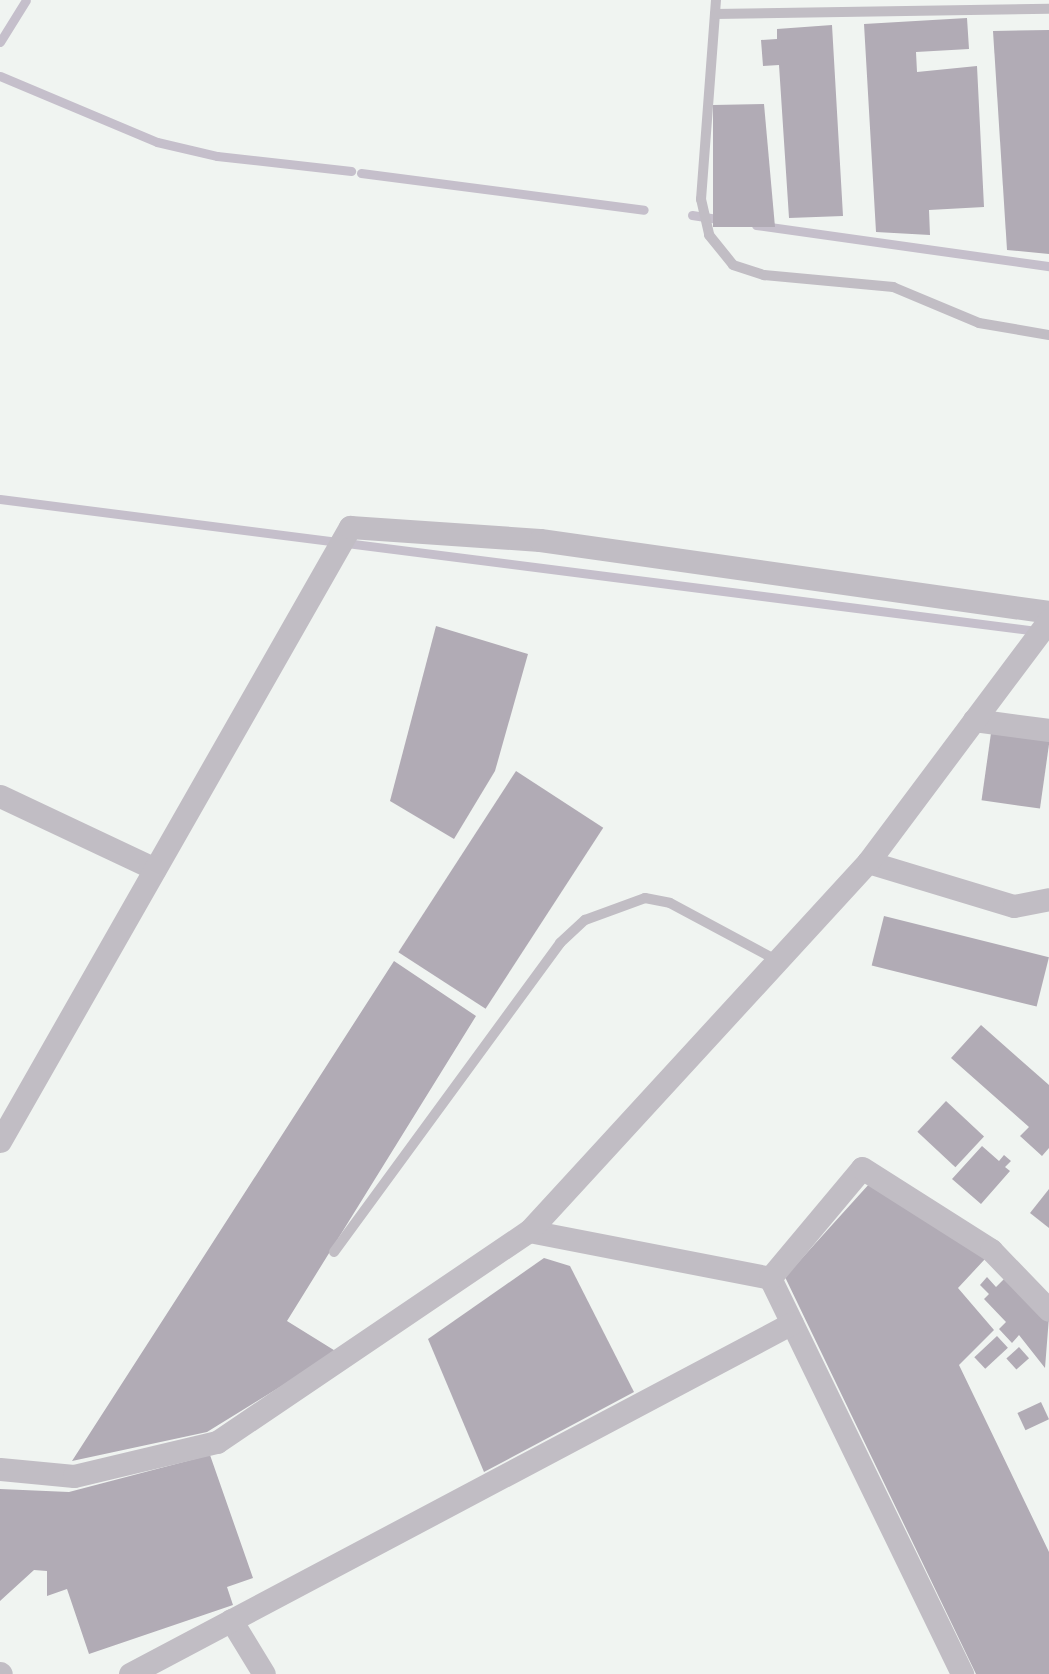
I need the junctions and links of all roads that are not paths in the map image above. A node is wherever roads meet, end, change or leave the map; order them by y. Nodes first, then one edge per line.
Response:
1 (716, 0) edge
2 (1049, 9) edge
3 (715, 14) junction
4 (1049, 335) edge
5 (1047, 619) edge
6 (974, 720) junction
7 (1049, 730) edge
8 (0, 796) edge
9 (868, 862) junction
10 (155, 869) junction
11 (1049, 900) edge
12 (780, 962) junction
13 (0, 1141) edge
14 (528, 1231) junction
15 (334, 1252) dead end
16 (770, 1278) junction
17 (1049, 1310) edge
18 (792, 1323) junction
19 (0, 1469) edge
20 (231, 1620) junction
21 (130, 1674) edge
22 (264, 1674) edge
23 (962, 1674) edge

1 - 3 lane
2 - 3 lane
3 - 4 lane
5 - 6 street
5 - 10 street
6 - 7 street
6 - 9 street
8 - 10 street
9 - 11 street
9 - 12 street
10 - 13 street
12 - 14 street
12 - 15 lane
14 - 16 street
14 - 19 street
16 - 17 street
16 - 18 street
18 - 20 street
18 - 23 street
20 - 21 street
20 - 22 street

